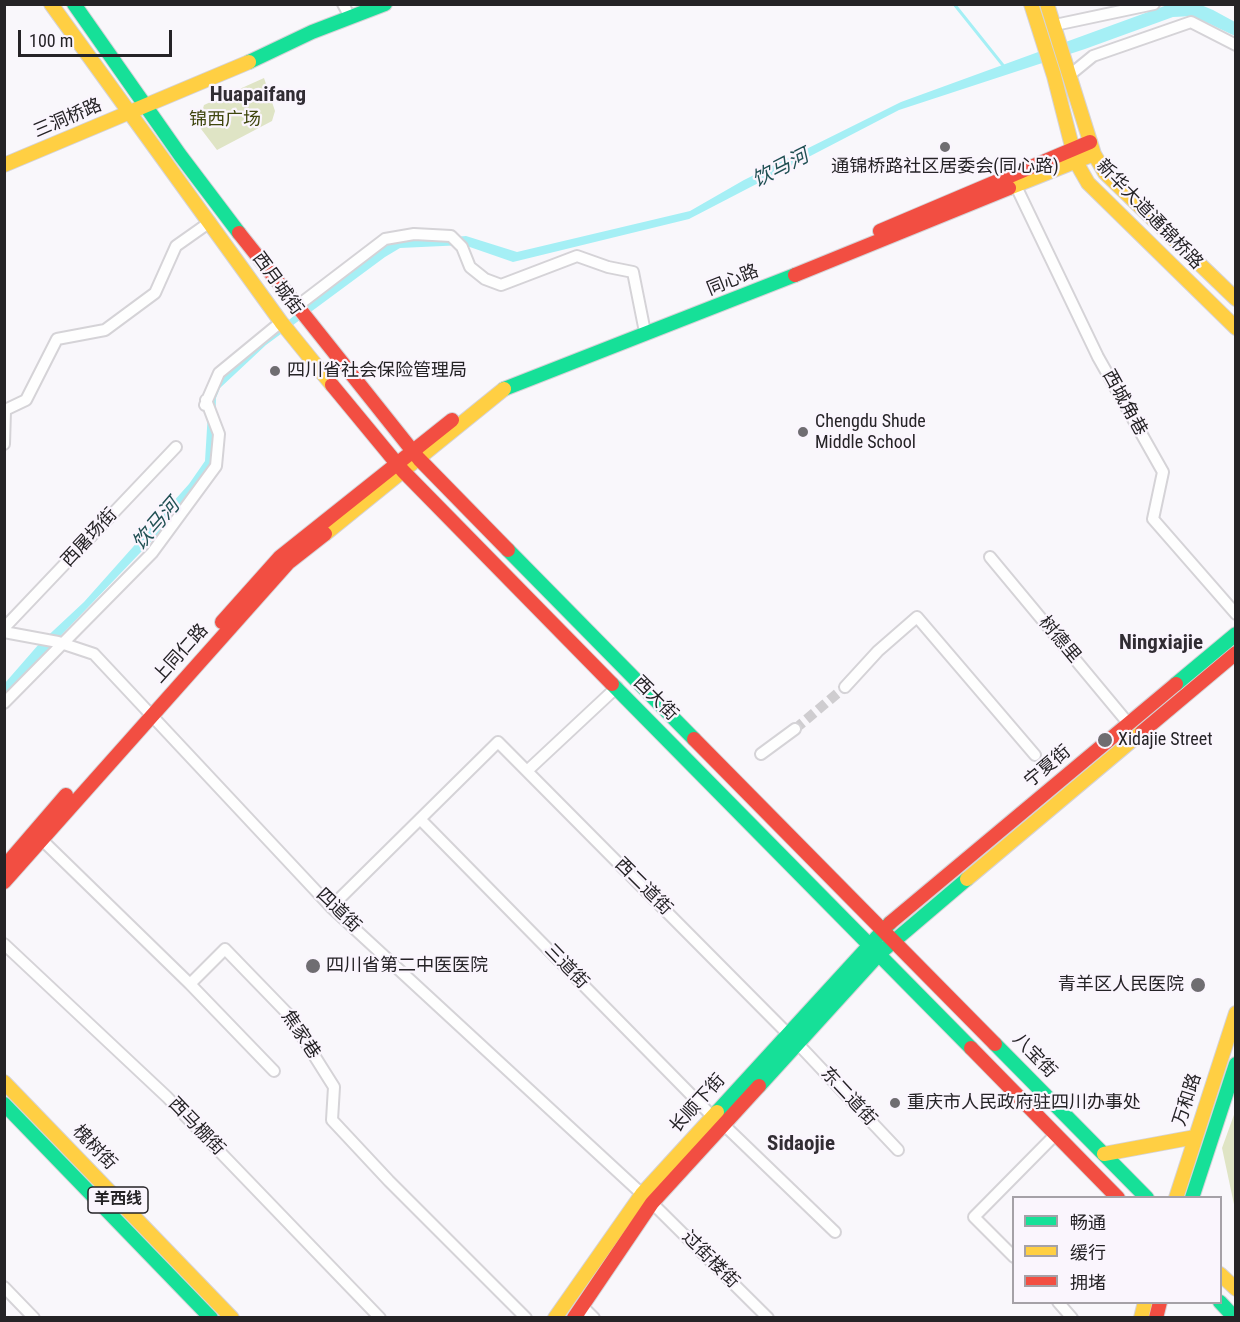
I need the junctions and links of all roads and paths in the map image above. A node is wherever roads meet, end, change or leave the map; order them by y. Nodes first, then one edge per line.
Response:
1 (51, 4) edge
2 (74, 4) edge
3 (385, 4) edge
4 (1030, 4) edge
5 (1047, 4) edge
6 (1150, 5) edge
7 (347, 11) edge
8 (1056, 28) junction
9 (1236, 45) edge
10 (1070, 72) junction
11 (146, 107) junction
12 (129, 113) junction
13 (1092, 148) junction
14 (1074, 155) junction
15 (4, 165) edge
16 (1013, 181) junction
17 (210, 222) junction
18 (1236, 299) edge
19 (296, 307) junction
20 (281, 322) junction
21 (644, 327) junction
22 (1236, 328) edge
23 (5, 410) edge
24 (4, 444) edge
25 (176, 447) dead end
26 (415, 454) junction
27 (400, 467) junction
28 (990, 557) dead end
29 (1236, 615) edge
30 (4, 630) edge
31 (1236, 633) edge
32 (60, 643) junction
33 (1236, 653) edge
34 (617, 687) junction
35 (845, 687) tunnel mouth
36 (4, 703) edge
37 (147, 712) junction
38 (1128, 723) junction
39 (795, 729) tunnel mouth
40 (761, 754) dead end
41 (1035, 755) dead end
42 (527, 771) junction
43 (420, 819) junction
44 (40, 838) junction
45 (4, 867) edge
46 (4, 882) edge
47 (331, 907) junction
48 (884, 928) junction
49 (895, 939) junction
50 (870, 943) junction
51 (4, 944) edge
52 (880, 953) junction
53 (189, 984) junction
54 (1236, 1013) edge
55 (787, 1033) junction
56 (798, 1044) junction
57 (1236, 1064) edge
58 (274, 1071) dead end
59 (4, 1082) edge
60 (4, 1104) edge
61 (712, 1116) junction
62 (724, 1125) junction
63 (1056, 1134) junction
64 (1195, 1137) junction
65 (898, 1150) dead end
66 (1104, 1154) junction
67 (1117, 1196) edge
68 (1146, 1196) edge
69 (1176, 1196) edge
70 (1192, 1196) edge
71 (647, 1199) junction
72 (835, 1232) dead end
73 (1012, 1255) edge
74 (1222, 1275) edge
75 (4, 1287) edge
76 (1236, 1289) edge
77 (1222, 1303) edge
78 (1060, 1304) edge
79 (578, 1312) edge
80 (34, 1317) edge
81 (211, 1317) edge
82 (232, 1317) edge
83 (380, 1317) edge
84 (526, 1317) edge
85 (555, 1317) edge
86 (594, 1317) edge
87 (768, 1317) edge
88 (1072, 1317) edge
89 (1235, 1317) edge

1 - 12 main road, 西月城街
2 - 11 main road, 西月城街
3 - 7 main road, 三洞桥路
4 - 14 main road, 新华大道通锦桥路
5 - 8 main road
6 - 8 street
7 - 11 main road, 三洞桥路
8 - 10 main road, 新华大道通锦桥路
9 - 10 street
10 - 13 main road, 新华大道通锦桥路
11 - 12 main road, 三洞桥路
11 - 19 main road, 西月城街
12 - 15 main road, 三洞桥路
12 - 17 main road, 西月城街
13 - 14 main road
13 - 18 main road, 新华大道通锦桥路
14 - 16 main road
14 - 22 main road, 新华大道通锦桥路
16 - 21 main road
16 - 26 main road, 同心路
16 - 29 street, 西城角巷
17 - 20 main road, 西月城街
17 - 23 street
19 - 21 street
19 - 26 main road, 西月城街
20 - 27 main road, 西月城街
20 - 32 street
21 - 26 main road
23 - 24 street
25 - 30 street, 西屠场街
26 - 27 main road, 同心路
26 - 48 main road, 西大街
27 - 34 main road, 西大街
27 - 37 main road, 上同仁路
28 - 38 street, 树德里
30 - 32 street, 四道街
31 - 38 main road, 宁夏街
32 - 36 street
32 - 37 street, 四道街
33 - 49 main road, 宁夏街
34 - 42 street
34 - 50 main road, 西大街
35 - 41 street
37 - 44 main road, 上同仁路
37 - 45 main road
37 - 47 street, 四道街
38 - 48 main road, 宁夏街
39 - 40 street
42 - 43 street, 西二道街
42 - 55 street, 西二道街
43 - 47 street
43 - 61 street, 三道街
44 - 46 main road, 上同仁路
44 - 53 street
47 - 71 street, 四道街
48 - 49 main road, 西大街
48 - 50 main road, 长顺下街
49 - 52 main road, 长顺下街
49 - 66 main road, 八宝街
50 - 52 main road, 西大街
50 - 55 main road, 长顺下街
51 - 83 street, 西马棚街
52 - 56 main road, 长顺下街
52 - 63 main road
53 - 58 street
53 - 84 street, 焦家巷
54 - 64 main road, 万和路
55 - 61 main road, 长顺下街
56 - 62 main road, 长顺下街
56 - 65 street, 东二道街
57 - 70 main road, 万和路
59 - 82 main road, 槐树街 / 羊西线
60 - 81 main road, 槐树街 / 羊西线
61 - 71 main road, 长顺下街
62 - 71 main road, 长顺下街
62 - 72 street
63 - 67 main road
63 - 73 street
64 - 66 main road
64 - 69 main road, 万和路
66 - 68 main road, 八宝街
71 - 79 main road, 长顺下街
71 - 85 main road, 长顺下街
71 - 87 street, 过街楼街
74 - 76 main road
75 - 80 street
77 - 89 main road
78 - 88 street
79 - 86 street

